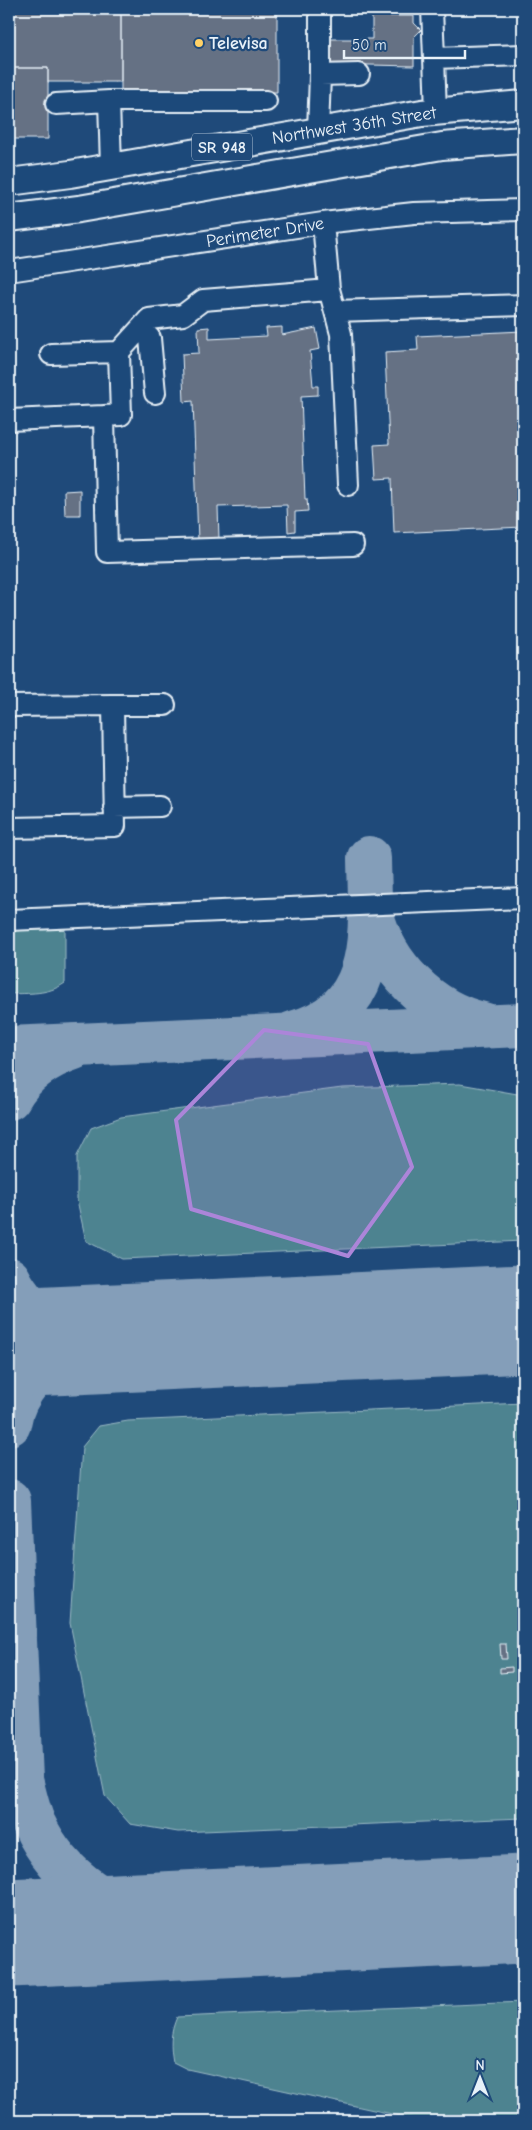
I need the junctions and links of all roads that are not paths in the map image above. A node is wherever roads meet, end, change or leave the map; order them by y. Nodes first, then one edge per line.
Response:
1 (320, 9) edge
2 (432, 9) edge
3 (523, 55) edge
4 (434, 58) junction
5 (359, 74) dead end
6 (320, 75) junction
7 (266, 101) dead end
8 (109, 102) junction
9 (56, 104) dead end
10 (523, 104) edge
11 (436, 112) junction
12 (318, 131) junction
13 (523, 140) edge
14 (442, 146) junction
15 (111, 167) junction
16 (9, 182) edge
17 (523, 210) edge
18 (9, 218) edge
19 (323, 223) junction
20 (9, 271) edge
21 (329, 290) junction
22 (523, 305) edge
23 (335, 311) junction
24 (140, 329) junction
25 (119, 352) junction
26 (51, 354) dead end
27 (155, 393) dead end
28 (104, 416) junction
29 (9, 420) edge
30 (348, 484) dead end
31 (353, 545) dead end
32 (113, 705) junction
33 (165, 705) dead end
34 (9, 706) edge
35 (160, 806) dead end
36 (114, 807) junction
37 (9, 828) edge
38 (523, 898) edge
39 (9, 920) edge

1 - 6 street
2 - 4 street
3 - 4 street
4 - 11 street
5 - 6 street
6 - 12 street
7 - 8 street
8 - 9 street
8 - 15 street
10 - 11 main road, Northwest 36th Street / SR 948
11 - 12 main road, Northwest 36th Street / SR 948
11 - 14 main road
12 - 15 main road, Northwest 36th Street / SR 948
13 - 14 main road, Northwest 36th Street / SR 948
14 - 18 main road, Northwest 36th Street / SR 948
15 - 16 main road, Northwest 36th Street / SR 948
17 - 19 street, Perimeter Drive
19 - 20 street, Perimeter Drive
19 - 21 street
21 - 23 street
21 - 24 street
22 - 23 street
23 - 30 street
24 - 25 street
24 - 27 street
25 - 26 street
25 - 28 street
28 - 29 street
28 - 31 street
32 - 33 street
32 - 34 street
32 - 36 street
35 - 36 street
36 - 37 street
38 - 39 street

